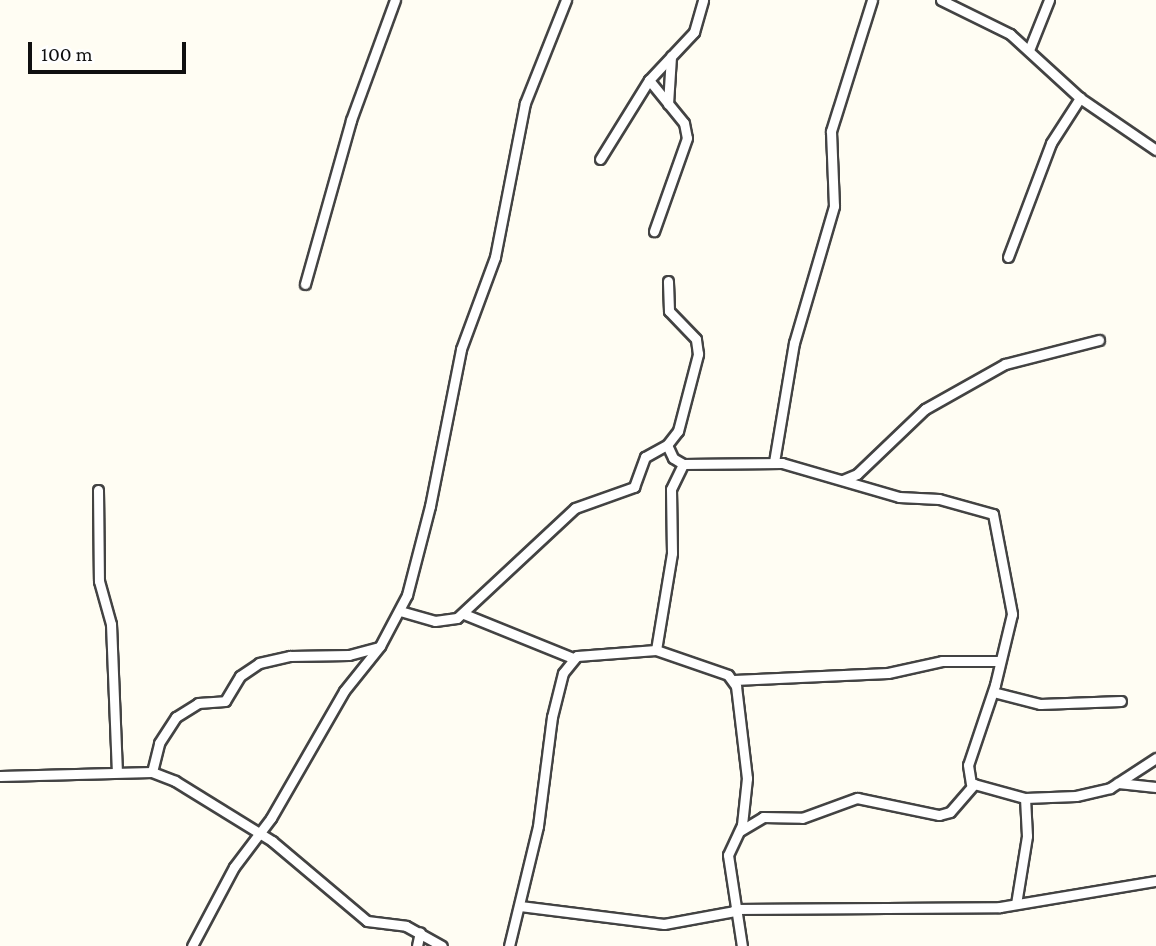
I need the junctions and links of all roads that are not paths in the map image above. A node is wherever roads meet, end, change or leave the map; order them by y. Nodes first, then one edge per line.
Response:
1 (395, 0) edge
2 (566, 0) edge
3 (703, 0) edge
4 (872, 0) edge
5 (941, 0) edge
6 (1049, 0) edge
7 (1029, 50) junction
8 (671, 56) junction
9 (649, 80) junction
10 (1080, 98) junction
11 (668, 104) junction
12 (1156, 150) edge
13 (600, 159) dead end
14 (654, 231) dead end
15 (1008, 257) dead end
16 (668, 281) dead end
17 (305, 284) dead end
18 (1099, 340) dead end
19 (667, 445) junction
20 (774, 462) junction
21 (683, 464) junction
22 (843, 480) junction
23 (98, 490) dead end
24 (400, 611) junction
25 (464, 614) junction
26 (380, 646) junction
27 (656, 650) junction
28 (573, 658) junction
29 (1000, 661) junction
30 (734, 680) junction
31 (993, 692) junction
32 (1121, 701) dead end
33 (1156, 758) edge
34 (117, 772) junction
35 (152, 772) junction
36 (0, 776) edge
37 (1118, 783) junction
38 (971, 784) junction
39 (1156, 787) edge
40 (1026, 798) junction
41 (740, 831) junction
42 (260, 833) junction
43 (1156, 881) edge
44 (1016, 904) junction
45 (520, 906) junction
46 (735, 910) junction
47 (420, 932) junction
48 (192, 946) edge
49 (417, 946) edge
50 (442, 946) edge
51 (509, 946) edge
52 (742, 946) edge

1 - 17 street
2 - 24 street
3 - 8 street
4 - 20 street
5 - 7 street
6 - 7 street
7 - 10 street
8 - 9 street
8 - 11 street
9 - 11 street
9 - 13 street
10 - 12 street
10 - 15 street
11 - 14 street
16 - 19 street
18 - 22 street
19 - 21 street
19 - 25 street
20 - 21 street
20 - 22 street
21 - 27 street
22 - 29 street
23 - 34 street
24 - 25 street
24 - 26 street
25 - 28 street
26 - 35 street
26 - 42 street
27 - 28 street
27 - 30 street
28 - 45 street
29 - 30 street
29 - 31 street
30 - 41 street
31 - 32 street
31 - 38 street
33 - 37 street
34 - 35 street
34 - 36 street
35 - 42 street
37 - 39 street
37 - 40 street
38 - 40 street
38 - 41 street
40 - 44 street
41 - 46 street
42 - 47 street
42 - 48 street
43 - 44 street
44 - 46 street
45 - 46 street
45 - 51 street
46 - 52 street
47 - 49 street
47 - 50 street

